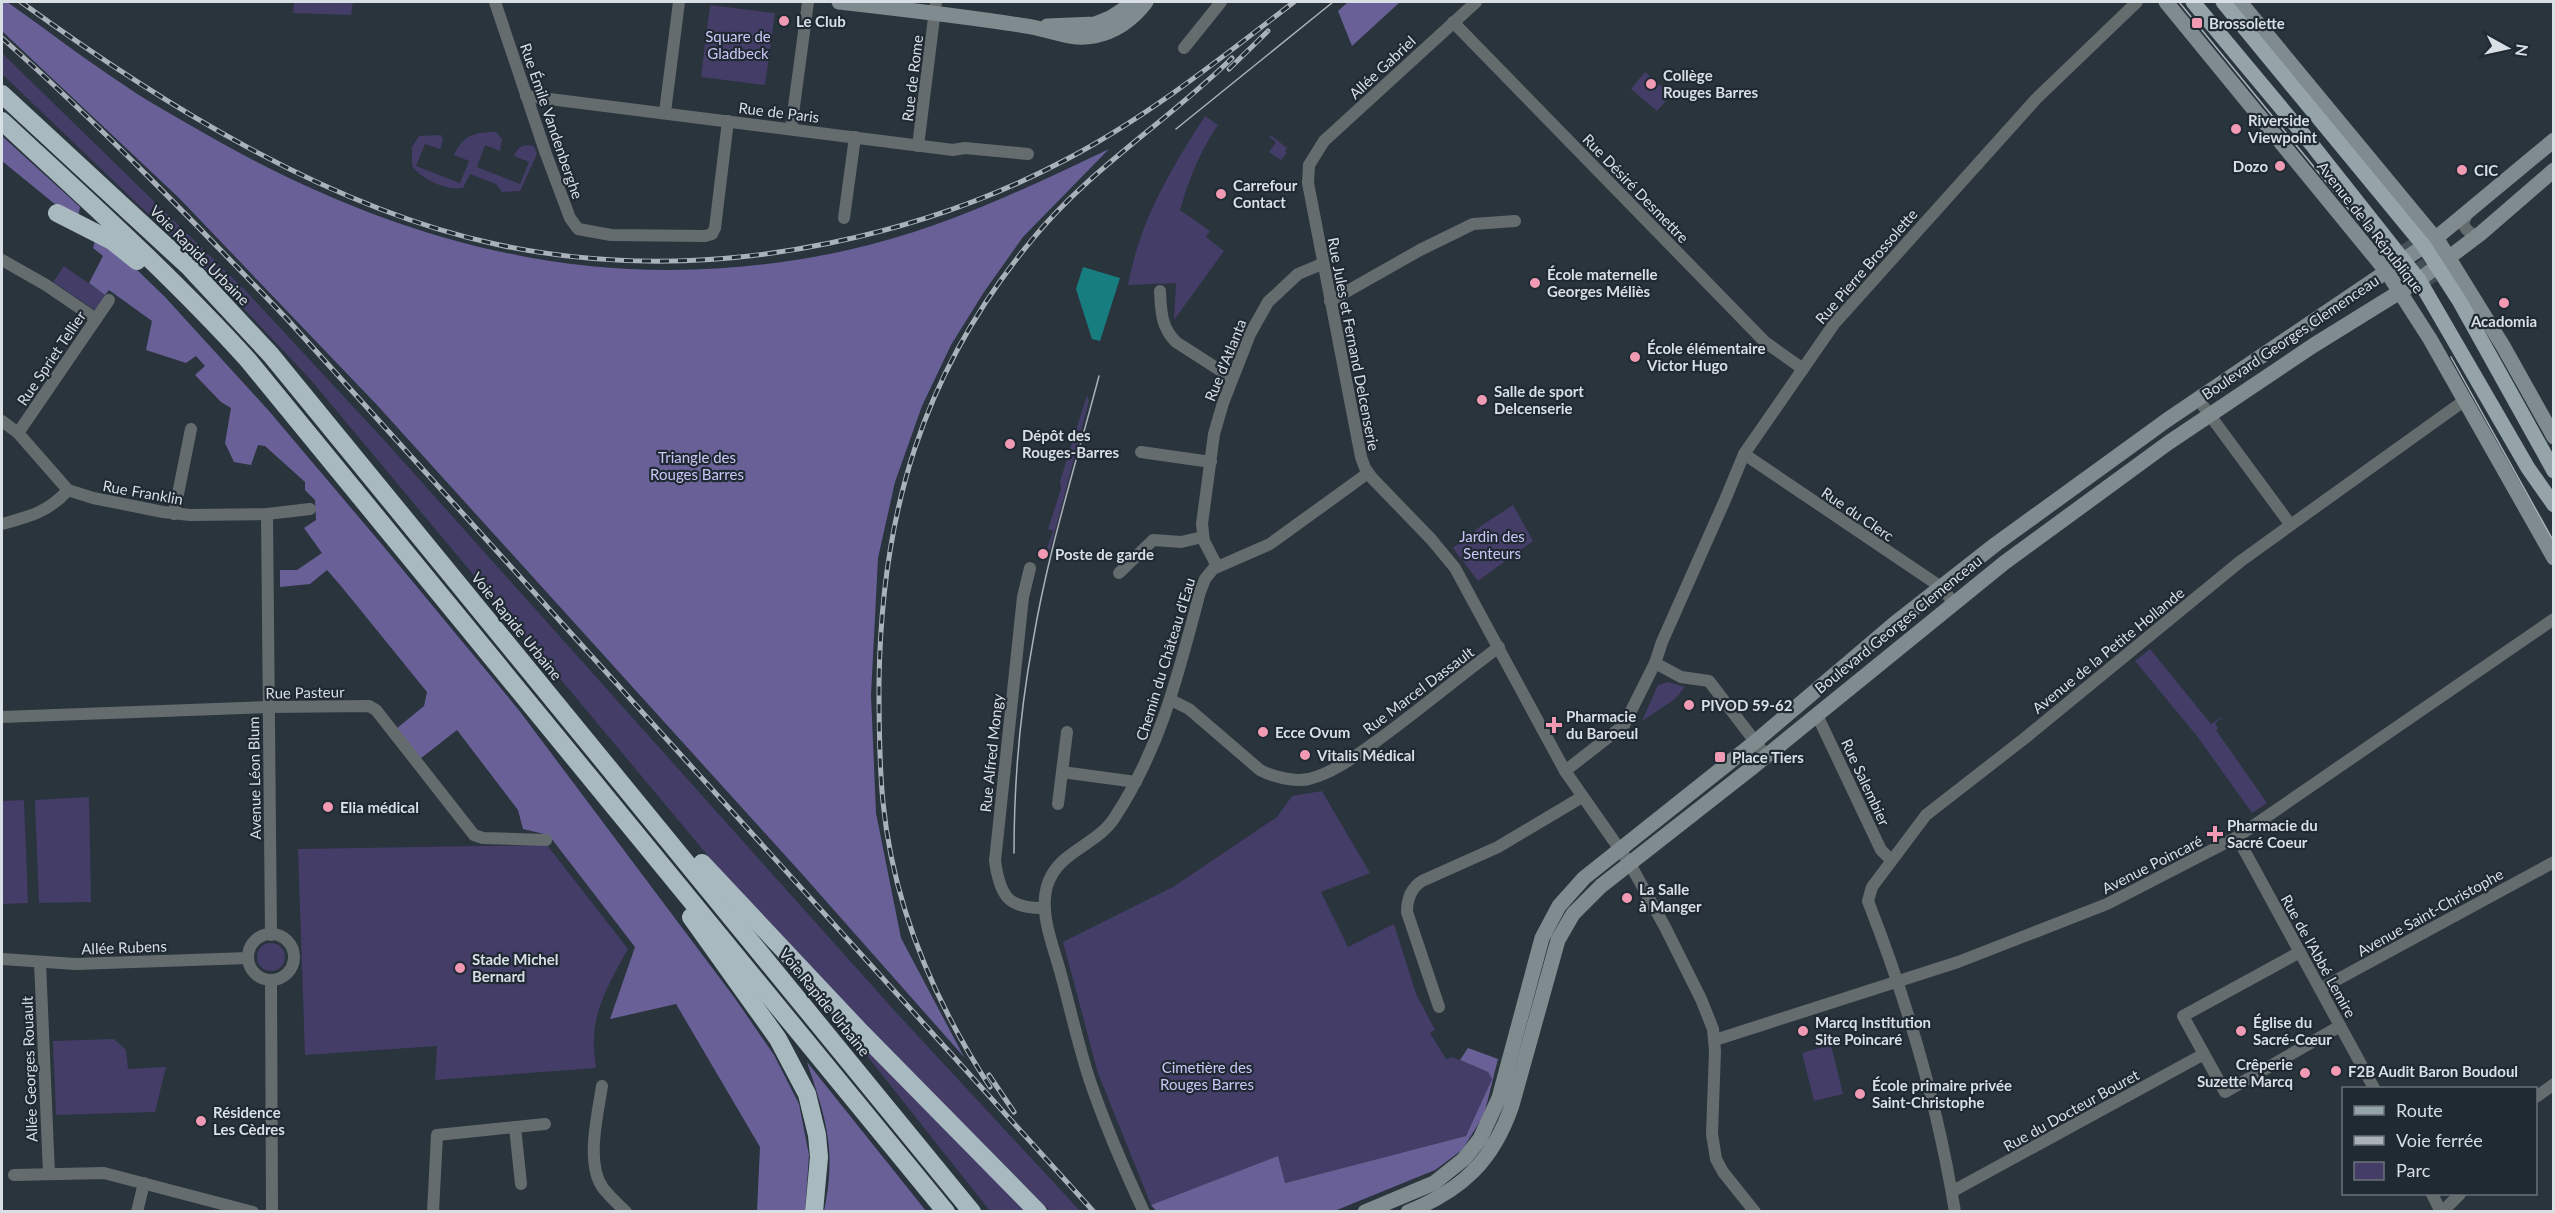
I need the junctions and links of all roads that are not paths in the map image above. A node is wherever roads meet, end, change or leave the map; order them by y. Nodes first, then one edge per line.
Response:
1 (495, 2) edge
2 (679, 2) edge
3 (808, 2) edge
4 (839, 2) edge
5 (1135, 2) edge
6 (1146, 2) edge
7 (1221, 2) edge
8 (1476, 2) edge
9 (2137, 2) edge
10 (2166, 2) edge
11 (2193, 2) edge
12 (2203, 2) edge
13 (2214, 2) edge
14 (2223, 2) edge
15 (2240, 2) edge
16 (935, 8) edge
17 (1453, 22) junction
18 (1026, 26) junction
19 (1184, 48) dead end
20 (2, 94) edge
21 (526, 96) junction
22 (665, 112) junction
23 (2, 121) edge
24 (728, 121) junction
25 (791, 129) junction
26 (855, 137) junction
27 (2553, 140) edge
28 (918, 146) junction
29 (1028, 154) dead end
30 (1312, 158) joint
31 (2553, 170) edge
32 (57, 213) dead end
33 (2467, 214) junction
34 (844, 218) dead end
35 (1515, 221) dead end
36 (2480, 234) junction
37 (2430, 242) junction
38 (2, 260) edge
39 (2405, 260) junction
40 (1322, 264) junction
41 (2387, 272) junction
42 (2435, 274) junction
43 (1160, 291) dead end
44 (2401, 292) junction
45 (109, 300) dead end
46 (1330, 301) junction
47 (201, 308) junction
48 (96, 319) junction
49 (1803, 369) junction
50 (1232, 378) junction
51 (2198, 399) junction
52 (2465, 400) junction
53 (2210, 415) junction
54 (2, 421) edge
55 (191, 429) dead end
56 (18, 433) junction
57 (2553, 436) edge
58 (1141, 452) dead end
59 (1743, 454) junction
60 (1211, 462) junction
61 (2553, 471) edge
62 (1368, 473) junction
63 (2553, 485) edge
64 (68, 490) junction
65 (2553, 504) edge
66 (310, 509) dead end
67 (174, 514) junction
68 (267, 514) junction
69 (2, 524) edge
70 (2290, 524) junction
71 (1203, 537) junction
72 (2553, 558) edge
73 (1217, 566) junction
74 (1030, 568) dead end
75 (1119, 573) dead end
76 (1941, 587) junction
77 (1953, 602) junction
78 (2553, 619) edge
79 (1499, 647) junction
80 (1655, 663) junction
81 (1171, 700) junction
82 (268, 707) junction
83 (1817, 715) junction
84 (2, 717) edge
85 (1067, 732) dead end
86 (1755, 742) junction
87 (1766, 756) junction
88 (575, 758) junction
89 (612, 771) junction
90 (1565, 771) junction
91 (1062, 772) junction
92 (1136, 782) junction
93 (1581, 798) junction
94 (1058, 804) dead end
95 (2237, 837) junction
96 (546, 840) dead end
97 (1619, 850) junction
98 (1891, 860) junction
99 (2553, 862) edge
100 (1630, 864) junction
101 (1045, 909) junction
102 (271, 935) junction
103 (2300, 952) junction
104 (248, 958) junction
105 (2, 959) edge
106 (40, 962) junction
107 (271, 980) junction
108 (1899, 981) junction
109 (2320, 989) junction
110 (1439, 1007) dead end
111 (2340, 1026) junction
112 (1715, 1040) junction
113 (2204, 1054) junction
114 (2553, 1084) edge
115 (602, 1086) dead end
116 (2373, 1087) edge
117 (2537, 1096) edge
118 (545, 1124) dead end
119 (515, 1127) junction
120 (49, 1174) junction
121 (14, 1175) dead end
122 (144, 1183) junction
123 (520, 1184) dead end
124 (1953, 1191) junction
125 (2433, 1195) edge
126 (2459, 1195) edge
127 (137, 1212) edge
128 (253, 1212) edge
129 (272, 1212) edge
130 (433, 1212) edge
131 (626, 1212) edge
132 (814, 1212) edge
133 (946, 1212) edge
134 (972, 1212) edge
135 (1038, 1212) edge
136 (1143, 1212) edge
137 (1365, 1212) edge
138 (1408, 1212) edge
139 (1755, 1212) edge
140 (1955, 1212) edge
141 (2442, 1212) edge

1 - 21 street, Rue Émile Vandenberghe
2 - 22 street
3 - 25 street
4 - 16 main road
5 - 18 main road
6 - 18 main road
7 - 19 street
8 - 17 street, Allée Gabriel
9 - 49 street, Rue Pierre Brossolette
10 - 41 main road, Avenue de la République
11 - 39 main road
12 - 13 main road, Avenue de la République
14 - 37 main road
15 - 37 main road
16 - 18 main road
16 - 28 street, Rue de Rome
17 - 30 street, Allée Gabriel
17 - 49 street, Rue Désiré Desmettre
20 - 89 highway, Voie Rapide Urbaine
21 - 22 street, Rue de Paris
21 - 24 street, Rue Émile Vandenberghe
22 - 24 street, Rue de Paris
23 - 47 highway
24 - 25 street, Rue de Paris
25 - 26 street, Rue de Paris
26 - 28 street, Rue de Paris
26 - 34 street
27 - 33 main road, Boulevard Georges Clemenceau
28 - 29 street, Rue de Paris
30 - 40 street, Rue Jules et Fernand Delcenserie
31 - 36 main road, Boulevard Georges Clemenceau
32 - 47 highway
33 - 36 street
33 - 37 main road, Boulevard Georges Clemenceau
35 - 46 street
36 - 42 main road, Boulevard Georges Clemenceau
37 - 39 main road, Boulevard Georges Clemenceau
37 - 42 main road
38 - 48 street
39 - 41 main road, Boulevard Georges Clemenceau
39 - 42 main road
40 - 46 street, Rue Jules et Fernand Delcenserie
40 - 50 street, Rue d'Atlanta
41 - 44 main road, Avenue de la République
41 - 51 main road, Boulevard Georges Clemenceau
42 - 44 main road, Boulevard Georges Clemenceau
42 - 57 main road
42 - 61 main road
42 - 63 main road, Avenue de la République
42 - 65 main road
43 - 50 street
44 - 52 main road, Avenue de la République
44 - 53 main road, Boulevard Georges Clemenceau
45 - 48 street, Rue Spriet Tellier
46 - 62 street, Rue Jules et Fernand Delcenserie
47 - 88 highway
48 - 56 street, Rue Spriet Tellier
49 - 59 street, Rue Pierre Brossolette
50 - 60 street, Rue d'Atlanta
51 - 53 street
51 - 76 main road, Boulevard Georges Clemenceau
52 - 70 street, Avenue de la Petite Hollande
52 - 72 main road, Avenue de la République
53 - 70 street
53 - 77 main road, Boulevard Georges Clemenceau
54 - 56 street
55 - 67 street
56 - 64 street
58 - 60 street
59 - 76 street, Rue du Clerc
59 - 80 street, Rue Pierre Brossolette
60 - 71 street, Rue d'Atlanta
62 - 73 street
62 - 79 street, Rue Jules et Fernand Delcenserie
64 - 67 street, Rue Franklin
64 - 69 street
66 - 68 street, Rue Franklin
67 - 68 street, Rue Franklin
68 - 82 street, Avenue Léon Blum
70 - 98 street, Avenue de la Petite Hollande
71 - 73 street, Rue d'Atlanta
71 - 75 street
73 - 81 street, Chemin du Château d'Eau
74 - 101 street, Rue Alfred Mongy
76 - 77 street, Rue du Clerc
76 - 86 main road, Boulevard Georges Clemenceau
77 - 83 main road, Boulevard Georges Clemenceau
78 - 95 street, Avenue Poincaré
79 - 81 street, Rue Marcel Dassault
79 - 90 street, Rue Jules et Fernand Delcenserie
80 - 86 street
80 - 90 street, Rue Pierre Brossolette
81 - 92 street, Chemin du Château d'Eau
82 - 84 street, Rue Pasteur
82 - 96 street, Rue Pasteur
82 - 102 street, Avenue Léon Blum
83 - 87 main road, Boulevard Georges Clemenceau
83 - 98 street, Rue Salembier
85 - 91 street
86 - 87 street
86 - 97 main road, Boulevard Georges Clemenceau
87 - 100 main road, Boulevard Georges Clemenceau
88 - 132 highway
88 - 133 highway
89 - 134 highway, Voie Rapide Urbaine
89 - 135 highway
90 - 93 street, Rue Jules et Fernand Delcenserie
91 - 92 street
91 - 94 street
92 - 101 street, Chemin du Château d'Eau
93 - 97 street, Rue Jules et Fernand Delcenserie
93 - 110 street
95 - 103 street, Rue de l'Abbé Lemire
95 - 108 street, Avenue Poincaré
97 - 100 street, Rue Jules et Fernand Delcenserie
97 - 137 main road, Boulevard Georges Clemenceau
98 - 108 street, Avenue de la Petite Hollande
99 - 109 street, Avenue Saint-Christophe
100 - 112 street, Rue Jules et Fernand Delcenserie
100 - 138 main road, Boulevard Georges Clemenceau
101 - 136 street, Chemin du Château d'Eau
102 - 104 street
102 - 107 street
103 - 109 street, Rue de l'Abbé Lemire
103 - 113 street
104 - 106 street, Allée Rubens
104 - 107 street
105 - 106 street, Allée Rubens
106 - 120 street, Allée Georges Rouault
107 - 129 street
108 - 112 street, Avenue Poincaré
108 - 124 street
109 - 111 street, Rue de l'Abbé Lemire
111 - 113 street
111 - 116 street, Rue de l'Abbé Lemire
112 - 139 street, Rue Jules et Fernand Delcenserie
113 - 124 street, Rue du Docteur Bouret
114 - 117 street
115 - 131 street
118 - 119 street
119 - 123 street
119 - 130 street
120 - 121 street
120 - 122 street
122 - 127 street
122 - 128 street
124 - 140 street
125 - 141 street
126 - 141 street

